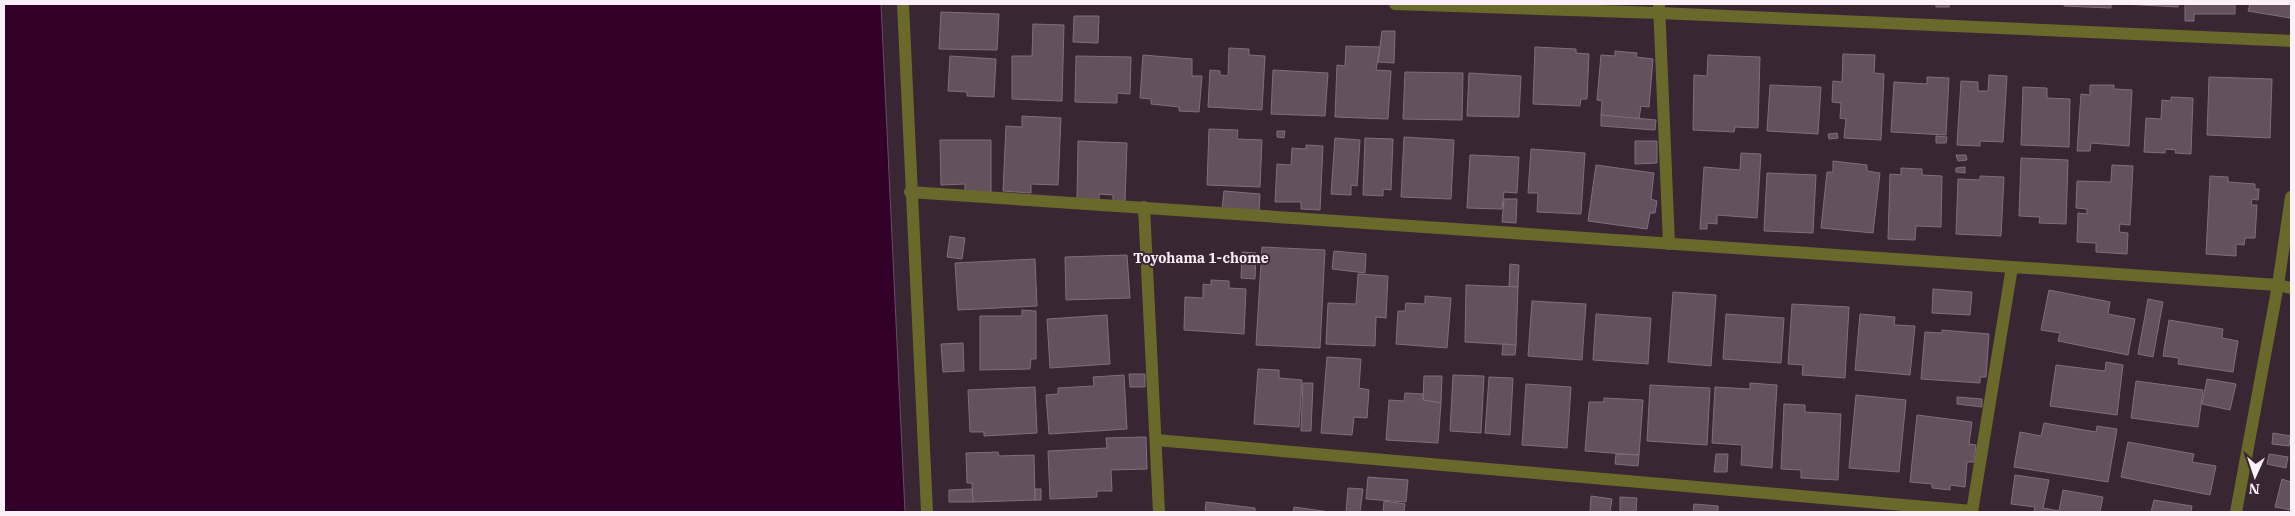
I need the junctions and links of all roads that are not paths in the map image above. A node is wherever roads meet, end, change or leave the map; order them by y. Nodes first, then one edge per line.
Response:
1 (902, 4) edge
2 (1395, 4) edge
3 (1659, 8) edge
4 (2291, 41) edge
5 (910, 192) junction
6 (2291, 197) edge
7 (1144, 208) junction
8 (1669, 244) junction
9 (2012, 267) junction
10 (2278, 285) junction
11 (2291, 288) edge
12 (1156, 440) junction
13 (927, 512) edge
14 (1160, 512) edge
15 (1972, 512) edge
16 (2236, 512) edge

1 - 5 street
2 - 3 street
3 - 4 street
3 - 8 street
5 - 7 street
5 - 13 street
6 - 10 street
7 - 8 street
7 - 12 street
8 - 9 street
9 - 10 street
9 - 15 street
10 - 11 street
10 - 16 street
12 - 14 street
12 - 15 street

